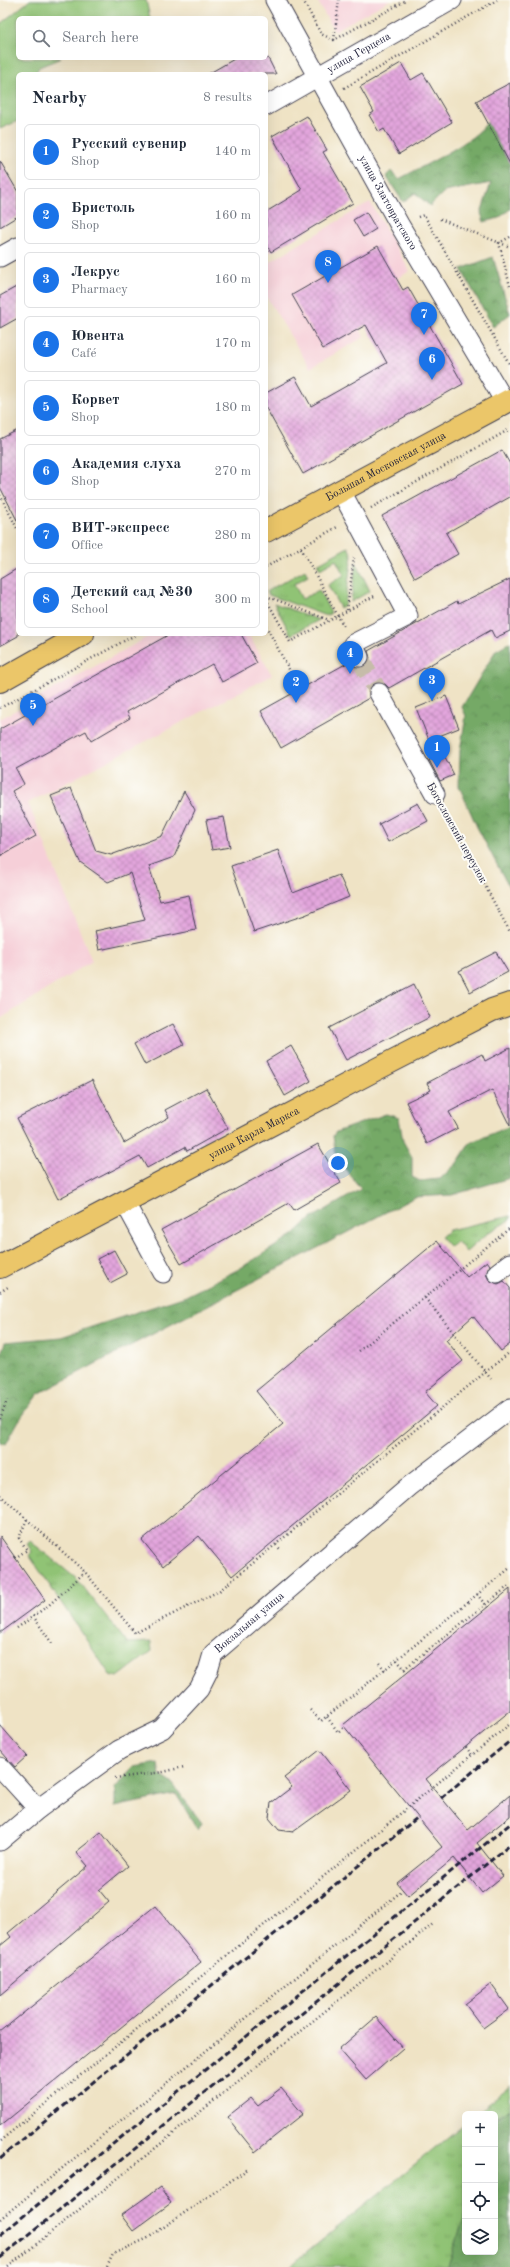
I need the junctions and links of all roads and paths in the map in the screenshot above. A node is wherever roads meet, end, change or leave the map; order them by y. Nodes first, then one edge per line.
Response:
1 (275, 0) edge
2 (303, 0) edge
3 (339, 0) edge
4 (407, 0) edge
5 (452, 0) edge
6 (497, 0) edge
7 (334, 40) junction
8 (334, 67) junction
9 (317, 77) junction
10 (328, 97) junction
11 (268, 105) edge
12 (424, 215) dead end
13 (440, 218) dead end
14 (510, 237) edge
15 (499, 243) junction
16 (510, 247) edge
17 (16, 248) edge
18 (0, 257) edge
19 (510, 286) edge
20 (510, 365) edge
21 (508, 401) edge
22 (510, 429) edge
23 (341, 491) junction
24 (0, 496) edge
25 (350, 524) junction
26 (16, 526) edge
27 (268, 530) edge
28 (301, 548) junction
29 (354, 557) dead end
30 (268, 566) edge
31 (379, 593) dead end
32 (268, 597) edge
33 (268, 603) edge
34 (347, 611) junction
35 (338, 616) junction
36 (330, 620) junction
37 (268, 630) edge
38 (79, 636) edge
39 (132, 636) edge
40 (356, 650) joint
41 (292, 676) dead end
42 (0, 681) edge
43 (379, 693) tunnel mouth
44 (0, 708) edge
45 (435, 794) joint
46 (510, 932) edge
47 (510, 1004) edge
48 (124, 1201) junction
49 (510, 1228) edge
50 (0, 1267) edge
51 (164, 1273) dead end
52 (425, 1298) junction
53 (359, 1351) dead end
54 (510, 1352) edge
55 (485, 1372) junction
56 (491, 1379) dead end
57 (7, 1400) dead end
58 (510, 1408) edge
59 (0, 1419) edge
60 (0, 1495) edge
61 (27, 1519) junction
62 (276, 1545) junction
63 (280, 1549) dead end
64 (15, 1558) dead end
65 (510, 1568) edge
66 (85, 1572) junction
67 (510, 1585) edge
68 (477, 1594) junction
69 (486, 1606) junction
70 (33, 1616) junction
71 (17, 1628) dead end
72 (53, 1645) dead end
73 (397, 1660) junction
74 (379, 1662) dead end
75 (385, 1670) junction
76 (310, 1710) dead end
77 (326, 1717) junction
78 (510, 1724) edge
79 (344, 1727) dead end
80 (466, 1747) dead end
81 (472, 1755) junction
82 (0, 1767) edge
83 (38, 1809) junction
84 (0, 1841) edge
85 (403, 1890) dead end
86 (433, 1924) dead end
87 (0, 2141) edge
88 (248, 2168) dead end
89 (0, 2219) edge
90 (8, 2267) edge
91 (107, 2267) edge

1 - 9 street, улица Златовратского
2 - 7 path
3 - 7 path
4 - 7 path
5 - 8 street, улица Герцена
6 - 10 path
7 - 8 path
8 - 9 street, улица Герцена
9 - 10 street, улица Златовратского
9 - 11 street, улица Герцена
10 - 21 street, улица Златовратского
12 - 20 path
13 - 15 path
14 - 15 path
15 - 16 path
15 - 19 path
17 - 18 street
21 - 23 main road, Большая Московская улица
22 - 25 path
23 - 25 street
23 - 27 main road, Большая Московская улица
24 - 26 path
25 - 28 path
25 - 40 street
28 - 30 path
28 - 35 path
29 - 34 path
31 - 34 path
32 - 36 path
33 - 36 path
34 - 35 path
35 - 36 path
35 - 40 path
37 - 41 path
38 - 42 main road
39 - 44 path
43 - 45 street, Богословский переулок
45 - 46 path, Богословский переулок
47 - 48 main road, улица Карла Маркса
48 - 50 main road, улица Карла Маркса
48 - 51 street
49 - 52 path
52 - 53 path
52 - 55 path
54 - 55 path
55 - 56 path
55 - 62 path
57 - 59 path
58 - 83 street, Вокзальная улица
60 - 61 path
61 - 64 path
61 - 66 path
62 - 63 path
62 - 66 path
65 - 68 path
66 - 70 path
67 - 69 path
68 - 69 path
68 - 73 path
69 - 73 path
70 - 71 path
70 - 72 path
73 - 75 path
74 - 75 path
75 - 77 path
76 - 77 path
77 - 79 path
78 - 81 path
80 - 81 path
81 - 87 path
82 - 83 street
83 - 84 street, Вокзальная улица
85 - 89 path
86 - 90 path
88 - 91 path

